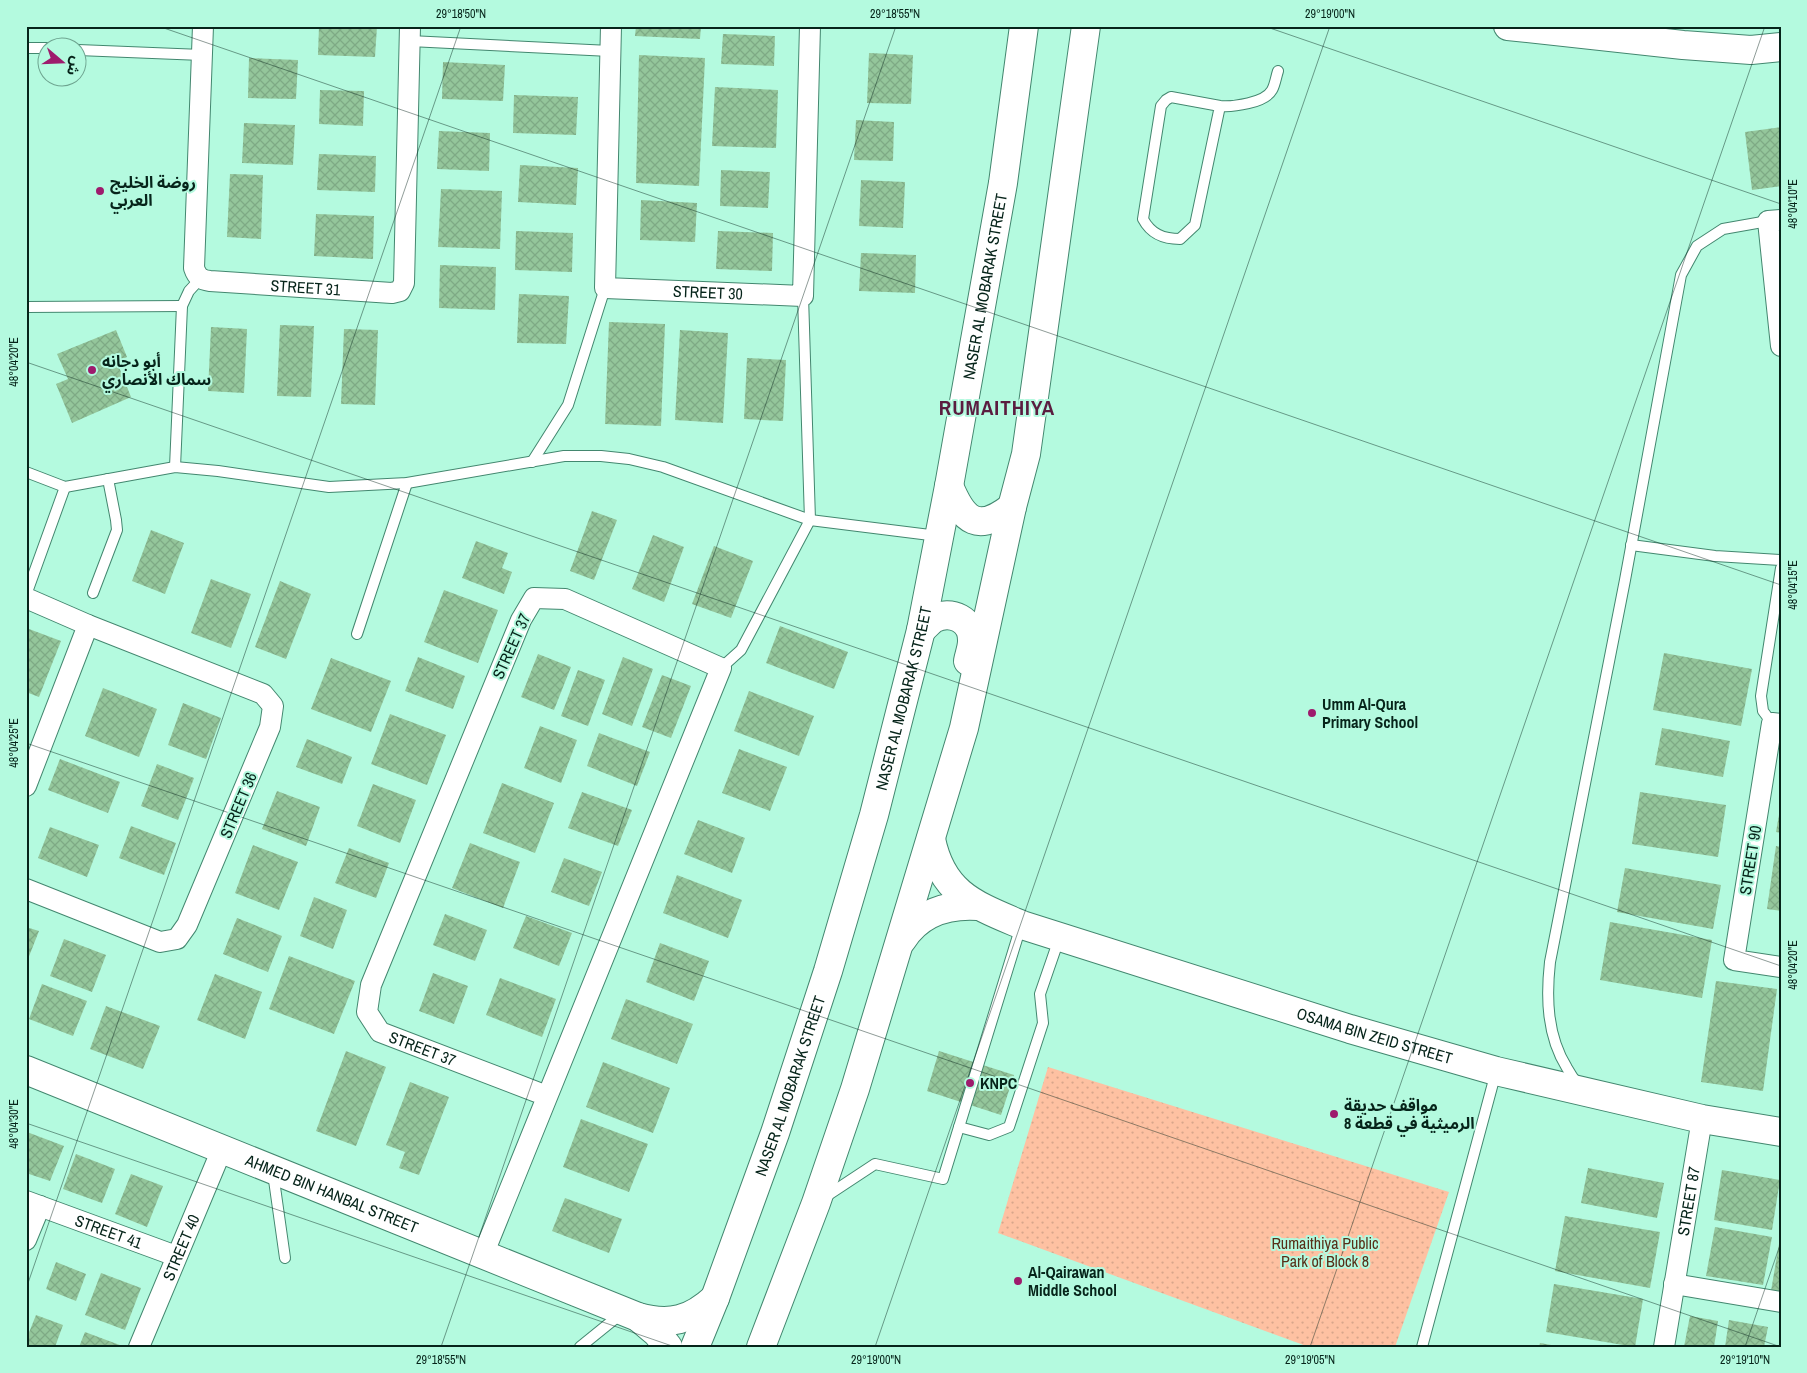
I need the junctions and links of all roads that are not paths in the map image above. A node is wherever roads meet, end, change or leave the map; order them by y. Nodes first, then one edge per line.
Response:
1 (203, 26) edge
2 (611, 26) edge
3 (810, 26) edge
4 (1024, 26) edge
5 (1508, 26) edge
6 (1088, 28) edge
7 (410, 33) edge
8 (1781, 47) edge
9 (88, 50) edge
10 (610, 50) junction
11 (202, 55) junction
12 (1278, 71) dead end
13 (1220, 106) junction
14 (1774, 220) edge
15 (200, 279) junction
16 (605, 288) junction
17 (803, 296) junction
18 (26, 306) edge
19 (182, 306) junction
20 (1781, 346) edge
21 (532, 462) junction
22 (175, 467) junction
23 (26, 472) edge
24 (108, 479) junction
25 (407, 482) junction
26 (949, 486) junction
27 (65, 487) junction
28 (1012, 507) junction
29 (810, 520) junction
30 (939, 537) junction
31 (1631, 545) junction
32 (1781, 560) edge
33 (1781, 568) edge
34 (93, 593) dead end
35 (26, 596) edge
36 (88, 625) junction
37 (921, 630) junction
38 (357, 634) dead end
39 (721, 668) junction
40 (1777, 724) edge
41 (964, 728) junction
42 (26, 786) edge
43 (931, 839) junction
44 (26, 888) edge
45 (978, 906) junction
46 (1022, 925) junction
47 (1059, 938) junction
48 (899, 945) junction
49 (1781, 967) edge
50 (26, 1070) edge
51 (1496, 1071) junction
52 (1591, 1093) junction
53 (547, 1096) junction
54 (1702, 1119) junction
55 (959, 1127) junction
56 (1781, 1132) edge
57 (222, 1149) junction
58 (272, 1170) junction
59 (33, 1203) edge
60 (816, 1203) junction
61 (26, 1240) edge
62 (483, 1254) junction
63 (176, 1256) junction
64 (285, 1258) dead end
65 (1674, 1284) junction
66 (715, 1298) junction
67 (1781, 1302) edge
68 (631, 1314) junction
69 (139, 1347) edge
70 (580, 1347) edge
71 (668, 1347) edge
72 (695, 1347) edge
73 (761, 1347) edge
74 (1422, 1347) edge
75 (1664, 1347) edge

1 - 11 street
2 - 10 street
3 - 17 street
4 - 26 street, NASER AL MOBARAK STREET
5 - 8 street
6 - 28 street
7 - 10 lane
7 - 15 street, STREET 31
9 - 11 lane
10 - 16 street
11 - 15 street
12 - 13 lane
13 - 13 lane
14 - 20 street
14 - 31 lane
15 - 19 lane
16 - 17 street, STREET 30
16 - 21 lane
17 - 29 lane
18 - 19 lane
19 - 22 lane
21 - 25 lane
21 - 29 lane
22 - 24 lane
22 - 25 lane
23 - 27 lane
24 - 27 lane
24 - 34 lane
25 - 38 lane
26 - 28 street
26 - 30 street, NASER AL MOBARAK STREET
27 - 35 lane
28 - 41 street
29 - 30 lane
29 - 39 lane
30 - 37 street, NASER AL MOBARAK STREET
31 - 32 lane
31 - 52 lane
33 - 40 lane
35 - 36 street, STREET 36
36 - 42 street
36 - 44 street, STREET 36
37 - 41 street
37 - 66 street, NASER AL MOBARAK STREET
39 - 53 street
39 - 53 street, STREET 37
40 - 49 street, STREET 90
41 - 43 street
43 - 45 street, OSAMA BIN ZEID STREET
43 - 48 street
45 - 46 street, OSAMA BIN ZEID STREET
45 - 48 street, OSAMA BIN ZEID STREET
46 - 47 street, OSAMA BIN ZEID STREET
46 - 55 lane
47 - 51 street, OSAMA BIN ZEID STREET
47 - 55 lane
48 - 60 street
50 - 57 street, AHMED BIN HANBAL STREET
51 - 52 street, OSAMA BIN ZEID STREET
51 - 74 lane
52 - 54 street, OSAMA BIN ZEID STREET
53 - 62 street
54 - 56 street, OSAMA BIN ZEID STREET
54 - 65 street, STREET 87
55 - 60 lane
57 - 58 street, AHMED BIN HANBAL STREET
57 - 63 street, STREET 40
58 - 62 street, AHMED BIN HANBAL STREET
58 - 64 lane
59 - 61 street, STREET 41
59 - 63 street, STREET 41
60 - 73 street
62 - 68 street, AHMED BIN HANBAL STREET
63 - 69 street, STREET 40
65 - 67 street
65 - 75 street, STREET 87
66 - 68 street, AHMED BIN HANBAL STREET
66 - 72 street, NASER AL MOBARAK STREET
68 - 70 lane
68 - 71 street, AHMED BIN HANBAL STREET

